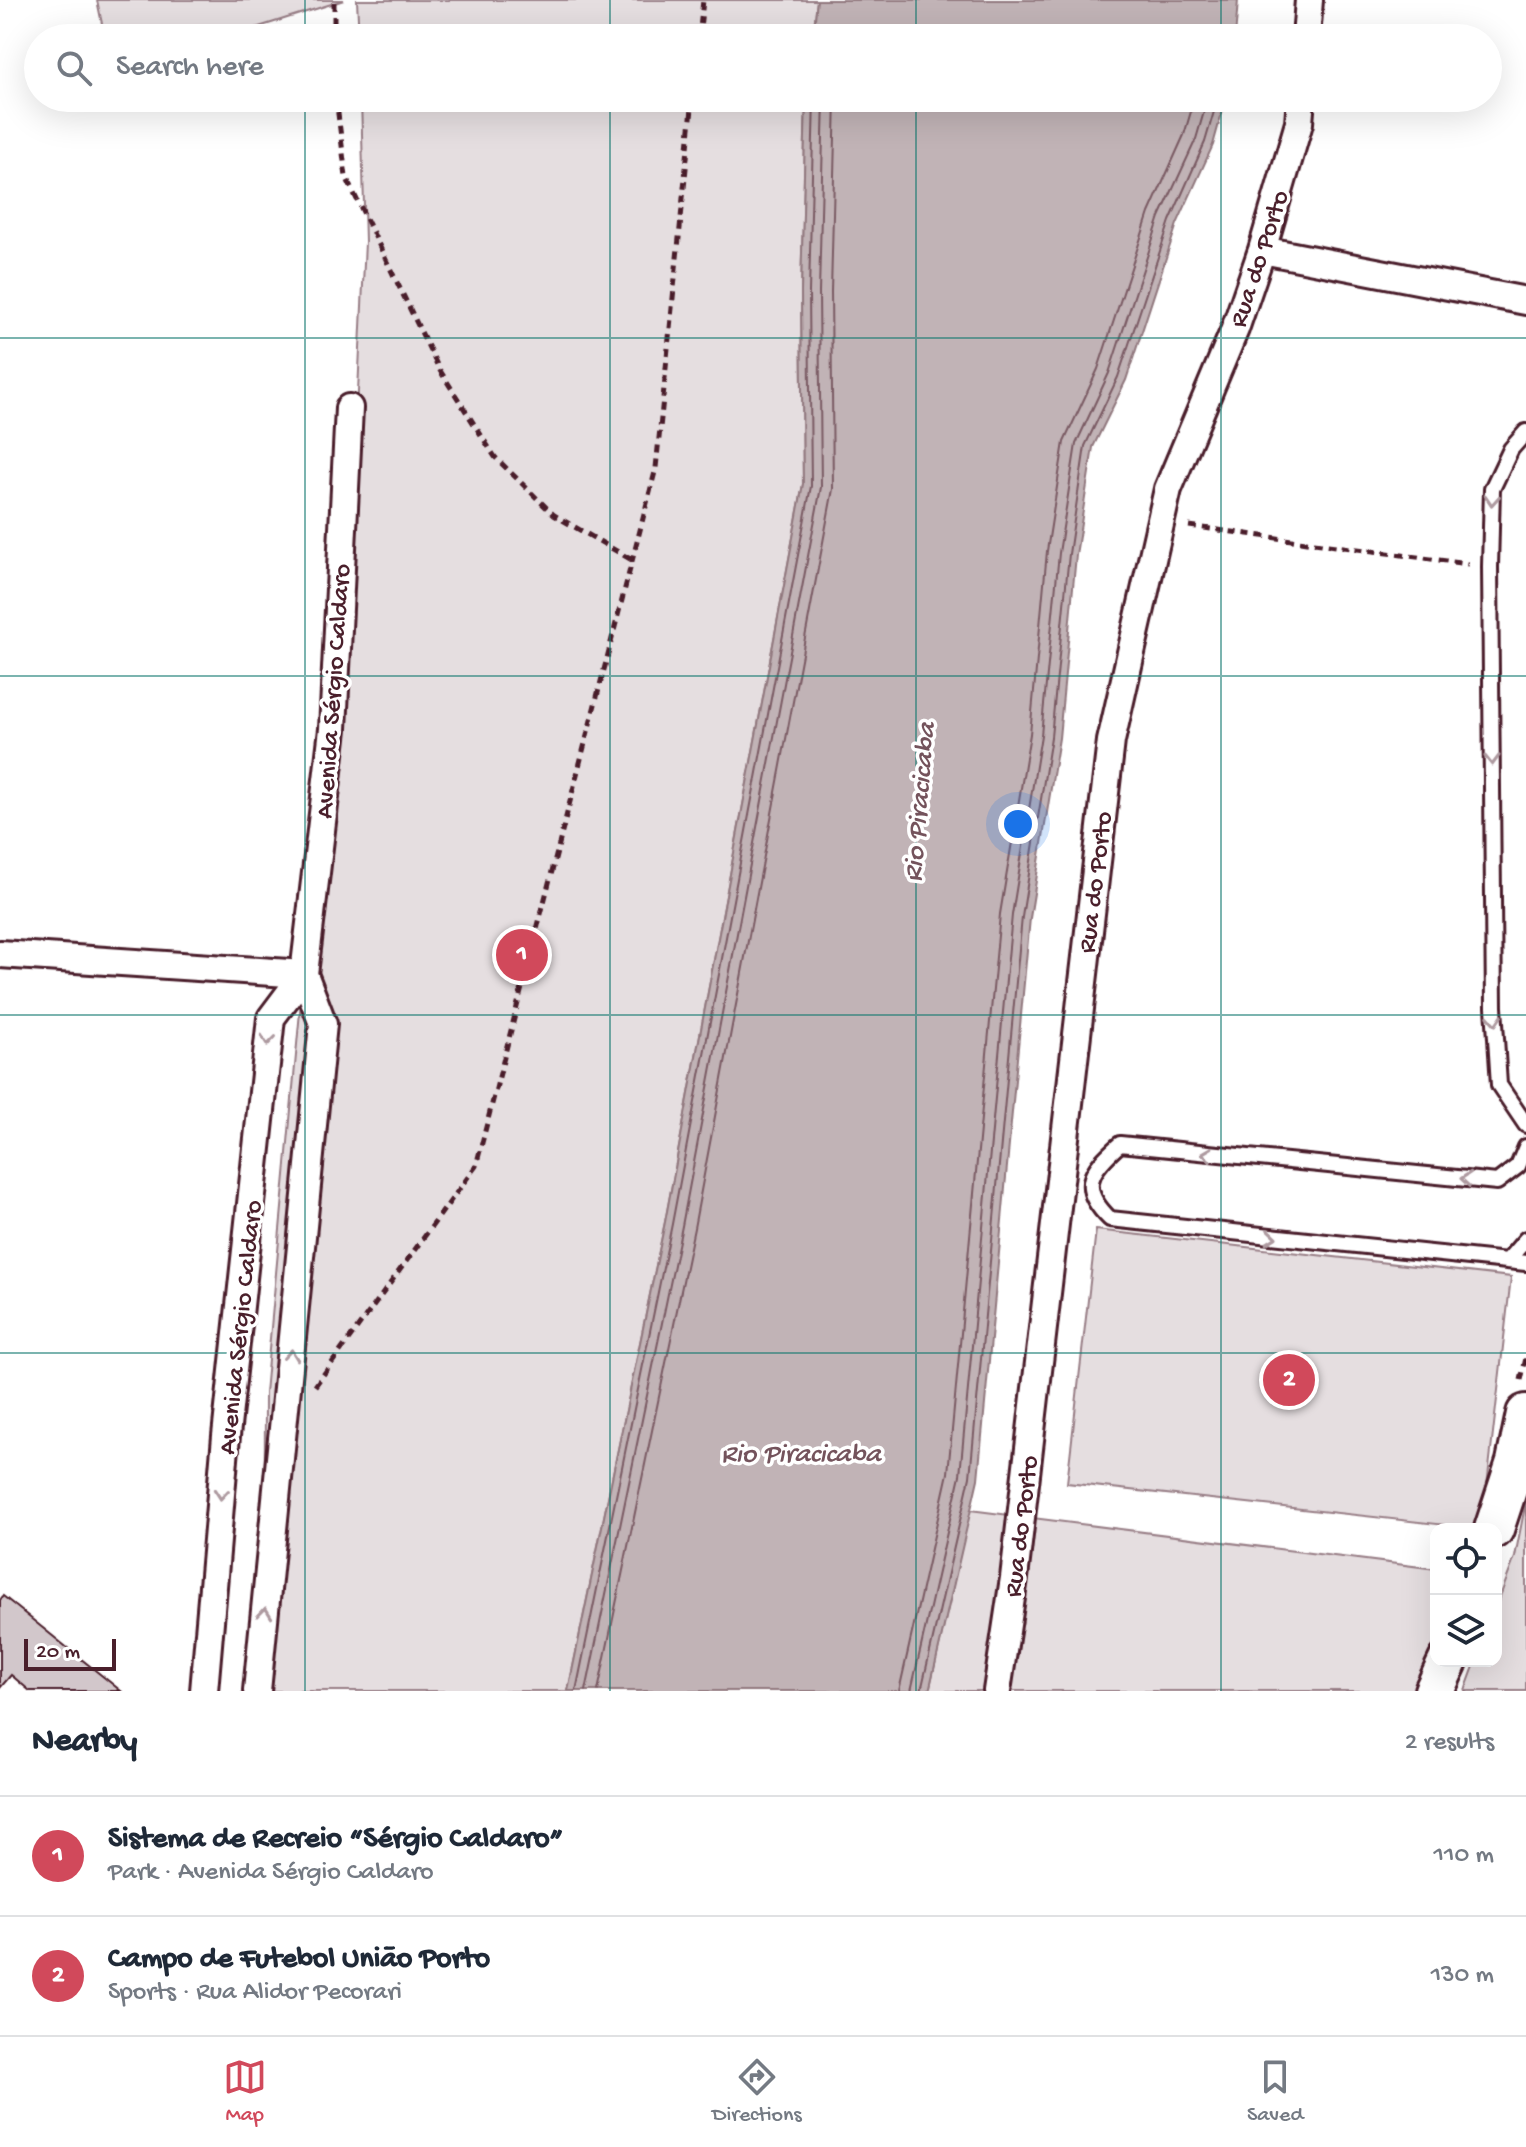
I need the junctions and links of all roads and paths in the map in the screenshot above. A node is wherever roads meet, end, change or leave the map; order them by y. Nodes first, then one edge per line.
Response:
1 (334, 0) edge
2 (703, 0) edge
3 (1309, 0) edge
4 (334, 24) edge
5 (700, 24) edge
6 (1307, 24) edge
7 (338, 112) edge
8 (692, 112) edge
9 (1300, 112) edge
10 (1262, 250) junction
11 (1526, 301) edge
12 (349, 408) dead end
13 (1526, 432) edge
14 (1160, 522) junction
15 (632, 560) junction
16 (1490, 567) junction
17 (0, 954) edge
18 (304, 974) junction
19 (1526, 1125) edge
20 (1526, 1147) edge
21 (1522, 1173) edge
22 (1526, 1239) edge
23 (1508, 1260) junction
24 (1526, 1263) edge
25 (1526, 1414) edge
26 (284, 1429) junction
27 (1496, 1523) edge
28 (1445, 1667) edge
29 (204, 1691) edge
30 (257, 1691) edge
31 (997, 1691) edge
32 (1434, 1691) edge

1 - 4 path
2 - 5 path
3 - 6 street
7 - 15 path
8 - 15 path
9 - 10 street, Rua do Porto
10 - 11 street
10 - 14 street, Rua do Porto
12 - 18 street, Avenida Sérgio Caldaro
13 -> 16 lane
14 - 16 path
14 - 31 street, Rua do Porto
15 - 26 path
16 -> 19 lane
17 - 18 street
26 -> 18 street, Avenida Sérgio Caldaro
18 -> 29 street, Avenida Sérgio Caldaro
20 - 21 lane
21 -> 23 lane
22 - 23 lane
23 - 24 lane
25 - 27 street
30 -> 26 street, Avenida Sérgio Caldaro
28 - 32 street

